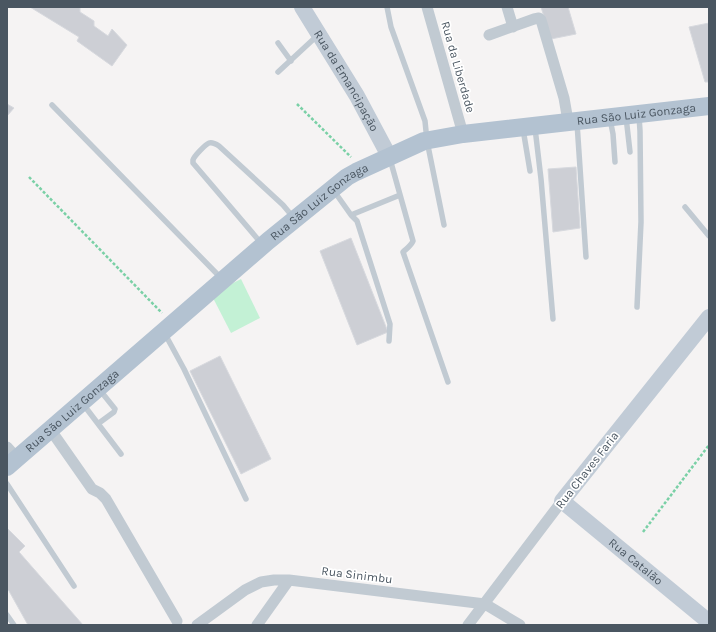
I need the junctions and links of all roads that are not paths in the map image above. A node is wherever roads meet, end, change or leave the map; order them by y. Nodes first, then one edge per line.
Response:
1 (302, 7) edge
2 (387, 7) edge
3 (427, 7) edge
4 (507, 7) edge
5 (513, 27) junction
6 (319, 34) junction
7 (489, 35) dead end
8 (278, 43) dead end
9 (291, 61) junction
10 (278, 72) dead end
11 (52, 105) dead end
12 (709, 106) edge
13 (625, 115) junction
14 (572, 121) junction
15 (529, 126) junction
16 (463, 134) junction
17 (427, 141) junction
18 (630, 152) dead end
19 (389, 156) junction
20 (615, 162) dead end
21 (530, 171) dead end
22 (333, 190) junction
23 (400, 195) junction
24 (685, 207) dead end
25 (351, 215) junction
26 (295, 219) junction
27 (444, 225) dead end
28 (709, 236) edge
29 (263, 245) junction
30 (586, 257) dead end
31 (223, 279) junction
32 (637, 307) dead end
33 (709, 317) edge
34 (553, 320) dead end
35 (168, 328) junction
36 (389, 341) dead end
37 (448, 382) dead end
38 (98, 388) junction
39 (82, 402) junction
40 (99, 423) junction
41 (50, 429) junction
42 (121, 454) dead end
43 (10, 457) edge
44 (7, 484) edge
45 (246, 499) dead end
46 (562, 501) junction
47 (289, 580) junction
48 (74, 586) dead end
49 (485, 604) junction
50 (7, 615) edge
51 (176, 621) dead end
52 (709, 622) edge
53 (14, 625) edge
54 (197, 625) edge
55 (257, 625) edge
56 (468, 625) edge
57 (520, 625) edge

1 - 6 main road, Rua da Emancipação
2 - 17 lane
3 - 16 street, Rua da Liberdade
4 - 5 street
5 - 7 street
5 - 14 street
6 - 9 lane
6 - 19 main road, Rua da Emancipação
8 - 9 lane
9 - 10 lane
11 - 31 lane
12 - 13 main road, Rua São Luiz Gonzaga
13 - 14 main road, Rua São Luiz Gonzaga
13 - 18 lane
13 - 20 lane
13 - 32 lane
14 - 15 main road, Rua São Luiz Gonzaga
14 - 30 lane
15 - 16 main road, Rua São Luiz Gonzaga
15 - 21 lane
15 - 34 lane
16 - 17 main road, Rua São Luiz Gonzaga
17 - 19 main road, Rua São Luiz Gonzaga
17 - 27 lane
19 - 22 main road, Rua São Luiz Gonzaga
19 - 23 lane
22 - 25 lane
22 - 26 main road, Rua São Luiz Gonzaga
23 - 25 lane
23 - 37 lane
24 - 28 lane
25 - 36 lane
26 - 29 main road, Rua São Luiz Gonzaga
26 - 29 lane
29 - 31 main road, Rua São Luiz Gonzaga
31 - 35 main road, Rua São Luiz Gonzaga
33 - 46 main road, Rua Chaves Faria
35 - 38 main road, Rua São Luiz Gonzaga
35 - 45 lane
38 - 39 main road, Rua São Luiz Gonzaga
38 - 40 lane
39 - 40 lane
39 - 41 main road, Rua São Luiz Gonzaga
40 - 42 lane
41 - 43 main road, Rua São Luiz Gonzaga
41 - 51 street
44 - 48 lane
46 - 49 street, Rua Chaves Faria
46 - 52 main road, Rua Catalão
47 - 49 street, Rua Sinimbu
47 - 54 street, Rua Sinimbu
47 - 55 street
49 - 56 street, Rua Chaves Faria
49 - 57 street, Rua Sinimbu
50 - 53 lane

